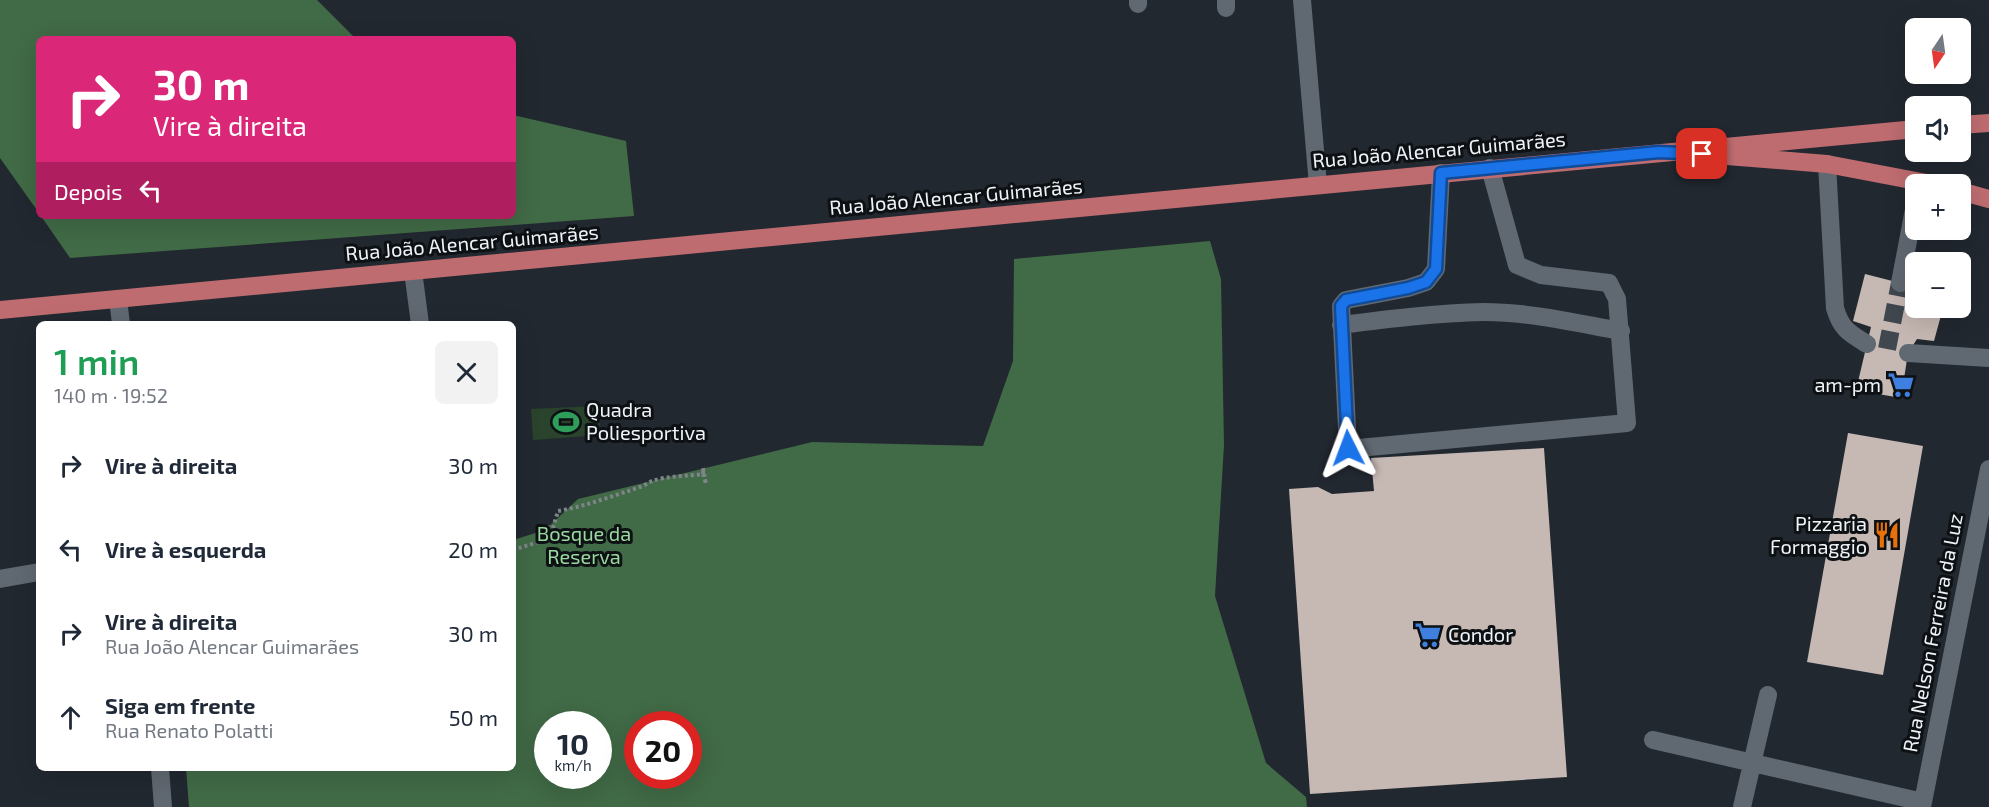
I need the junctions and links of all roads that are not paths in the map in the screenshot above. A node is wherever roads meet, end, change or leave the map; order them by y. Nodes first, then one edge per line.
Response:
1 (1302, 0) edge
2 (1989, 123) edge
3 (1971, 124) edge
4 (1905, 130) edge
5 (1659, 152) junction
6 (1827, 164) junction
7 (1490, 168) junction
8 (1441, 173) junction
9 (1905, 183) edge
10 (1318, 184) junction
11 (1971, 194) edge
12 (1989, 200) edge
13 (1909, 240) edge
14 (413, 271) junction
15 (1900, 283) tunnel mouth
16 (118, 298) junction
17 (0, 310) edge
18 (120, 321) edge
19 (420, 321) edge
20 (1341, 325) junction
21 (1621, 331) junction
22 (1867, 344) dead end
23 (1908, 353) dead end
24 (1989, 358) edge
25 (1989, 469) edge
26 (1972, 556) junction
27 (1989, 563) edge
28 (36, 573) edge
29 (0, 579) edge
30 (1768, 695) dead end
31 (1653, 740) dead end
32 (1752, 763) junction
33 (160, 771) edge
34 (1922, 805) edge
35 (163, 807) edge
36 (1742, 807) edge

1 - 10 street
2 - 3 main road
4 - 5 main road, Rua João Alencar Guimarães
5 - 6 main road
5 - 7 main road, Rua João Alencar Guimarães
6 - 9 main road
6 - 22 street
7 - 8 main road, Rua João Alencar Guimarães
7 - 21 street
8 - 10 main road, Rua João Alencar Guimarães
8 - 20 street
10 - 14 main road, Rua João Alencar Guimarães
11 - 12 main road
13 - 15 street
14 - 16 main road, Rua João Alencar Guimarães
14 - 19 street
16 - 17 main road, Rua João Alencar Guimarães
16 - 18 street
20 - 21 street
20 - 21 street
23 - 24 street
25 - 26 street, Rua Nelson Ferreira da Luz
26 - 27 street
26 - 34 street, Rua Nelson Ferreira da Luz
28 - 29 street
30 - 32 street
31 - 32 street
32 - 34 street
32 - 36 street
33 - 35 street

